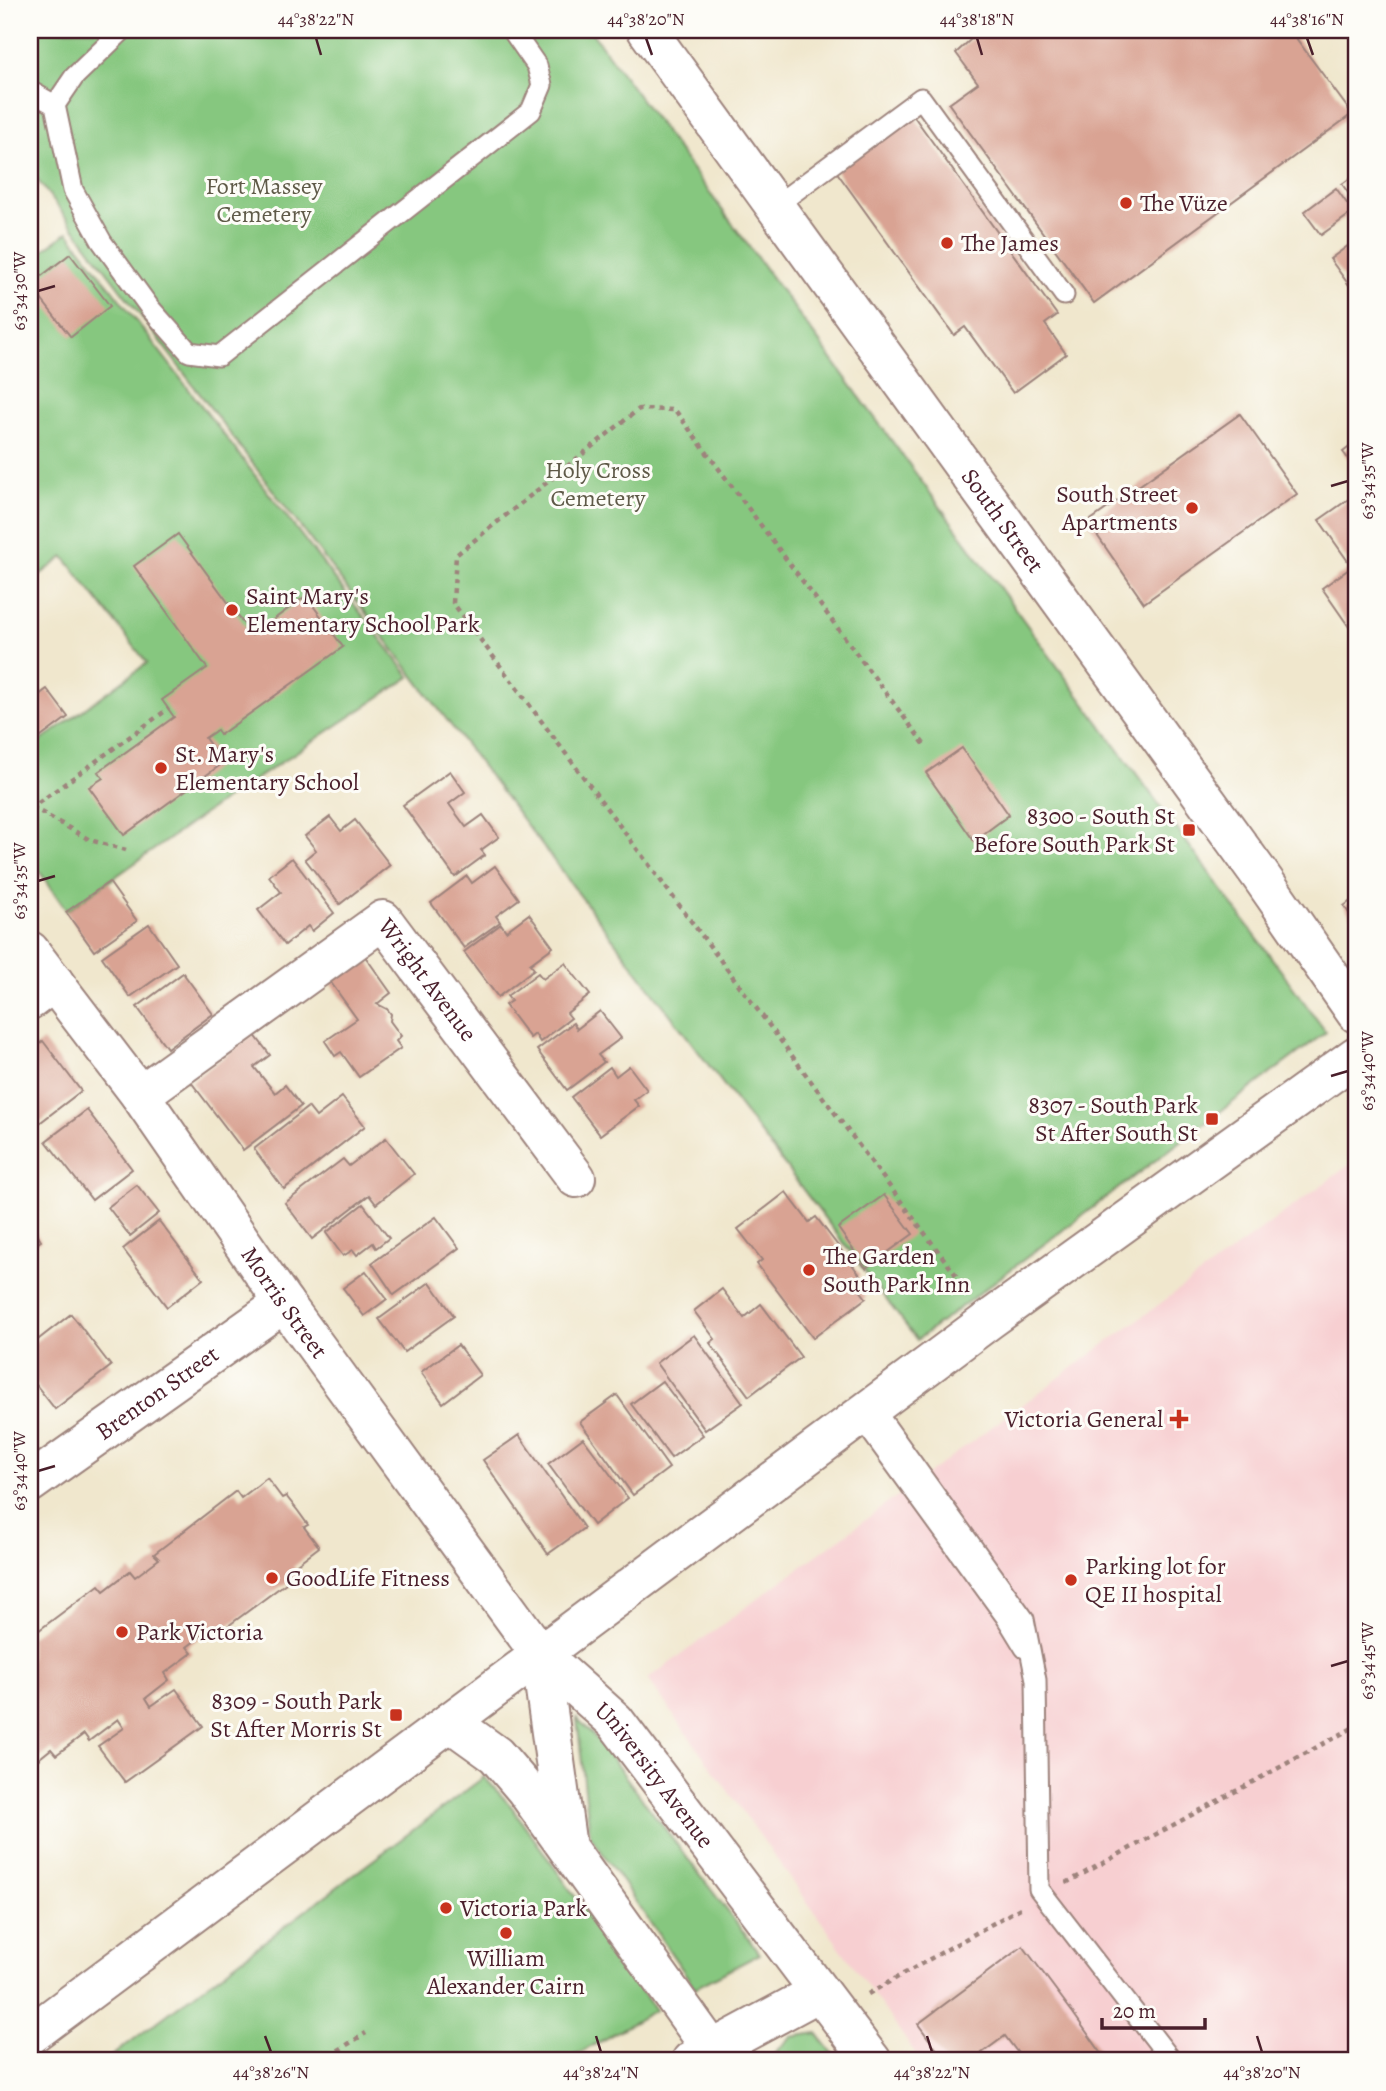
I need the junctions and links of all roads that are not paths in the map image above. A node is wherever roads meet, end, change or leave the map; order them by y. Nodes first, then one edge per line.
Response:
1 (123, 30) edge
2 (512, 30) edge
3 (647, 30) edge
4 (30, 91) edge
5 (55, 105) junction
6 (775, 206) junction
7 (1064, 295) dead end
8 (30, 951) edge
9 (42, 991) edge
10 (1356, 1013) edge
11 (1356, 1056) edge
12 (140, 1095) junction
13 (576, 1178) dead end
14 (284, 1303) junction
15 (866, 1412) junction
16 (30, 1483) edge
17 (540, 1654) junction
18 (450, 1721) junction
19 (567, 1845) junction
20 (828, 2003) junction
21 (30, 2035) edge
22 (707, 2058) edge
23 (872, 2061) edge
24 (1172, 2061) edge

1 - 5 lane
2 - 5 lane
3 - 6 street, South Street
4 - 5 lane
6 - 7 lane
6 - 10 street, South Street
8 - 9 street, Morris Street
9 - 12 street, Morris Street
11 - 15 street
12 - 13 street, Wright Avenue
12 - 14 street, Morris Street
14 - 16 street, Brenton Street
14 - 17 street, Morris Street
15 - 17 street
15 - 24 lane
17 - 18 street
17 - 19 street, University Avenue
17 - 20 street, University Avenue
18 - 19 street, University Avenue
18 - 21 street
19 - 22 street, University Avenue
20 - 22 street
20 - 23 street, University Avenue

